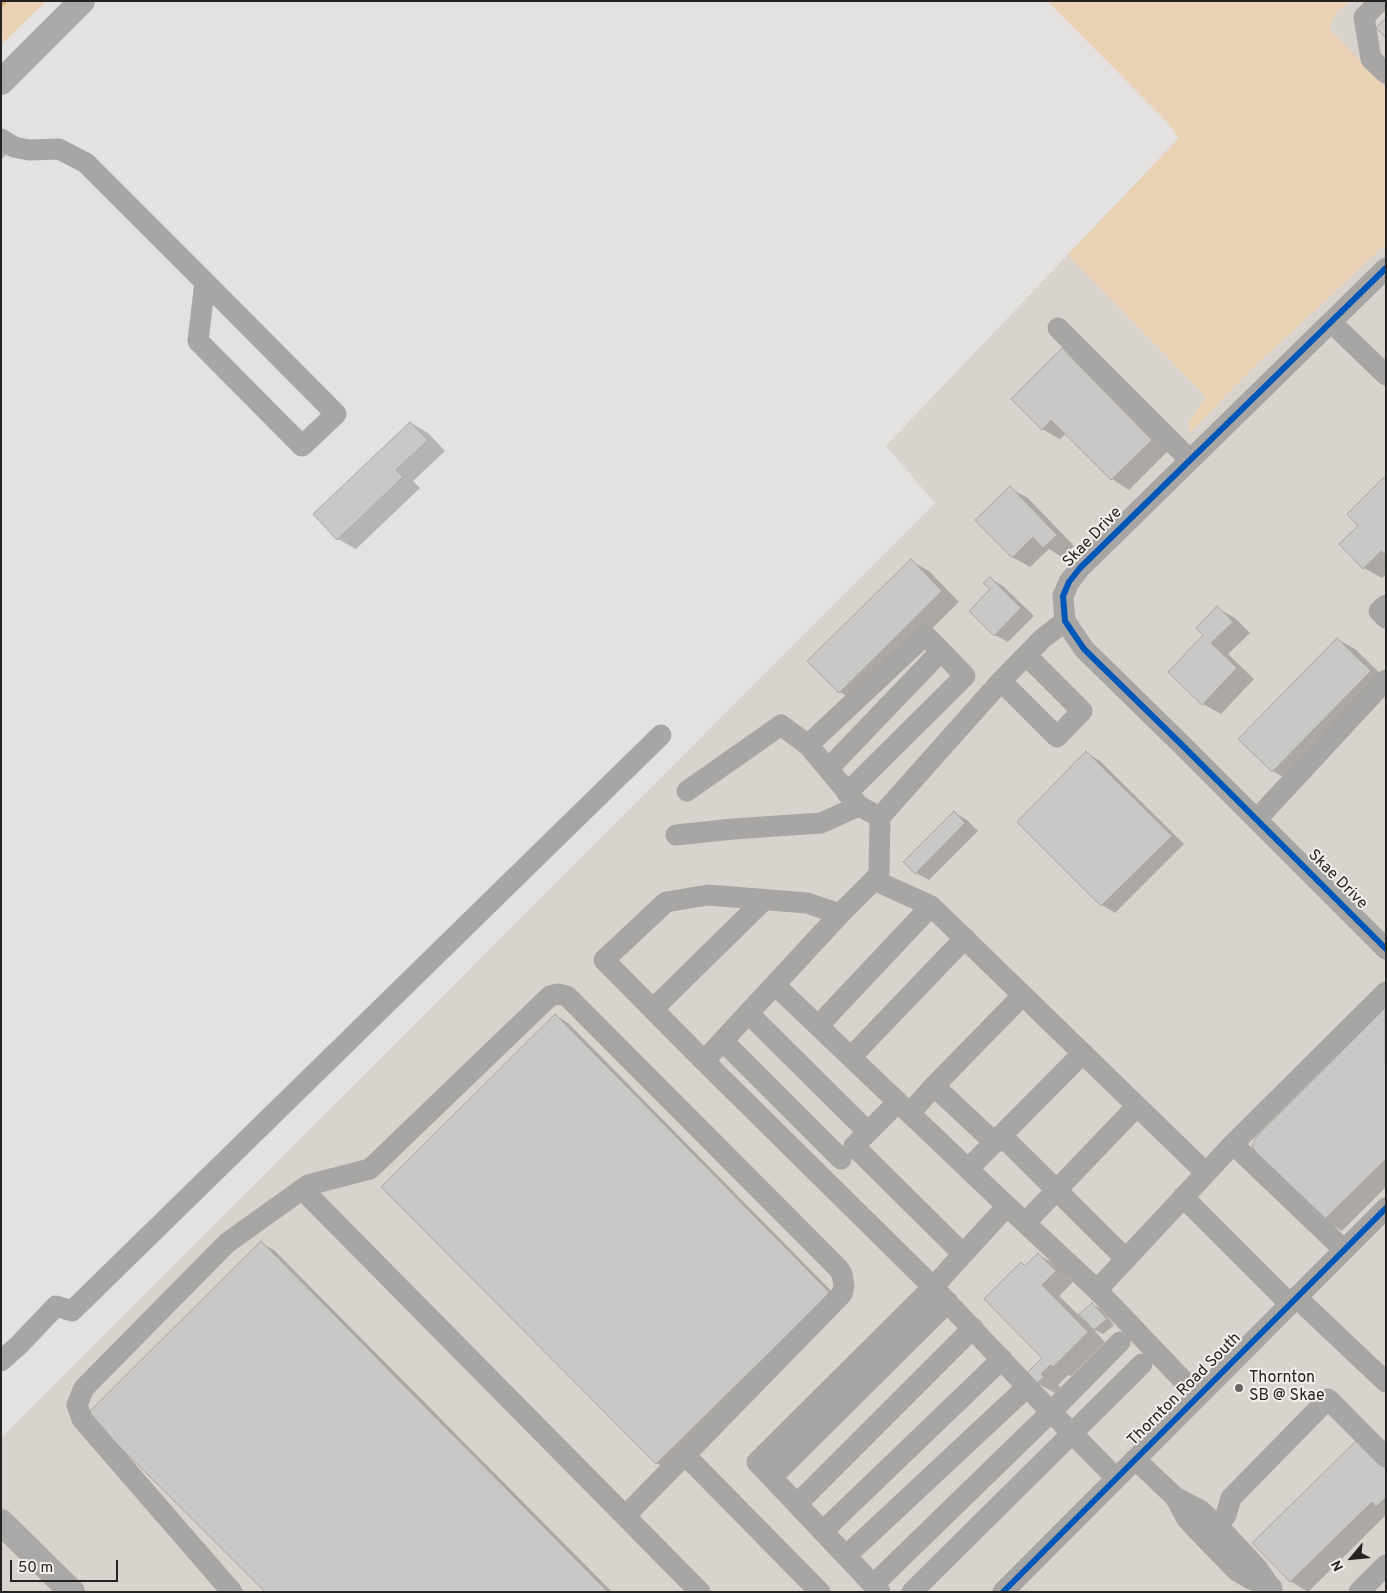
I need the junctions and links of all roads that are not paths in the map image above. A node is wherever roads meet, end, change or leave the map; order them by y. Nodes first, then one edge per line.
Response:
1 (82, 1) edge
2 (1380, 1) edge
3 (1386, 74) edge
4 (1, 82) edge
5 (1, 139) edge
6 (1386, 268) edge
7 (205, 282) junction
8 (1331, 322) junction
9 (1058, 328) dead end
10 (1386, 375) edge
11 (1190, 460) junction
12 (1386, 605) edge
13 (1386, 618) edge
14 (1065, 621) junction
15 (941, 651) junction
16 (1027, 656) junction
17 (1386, 680) edge
18 (1001, 681) junction
19 (661, 735) dead end
20 (808, 745) junction
21 (828, 769) junction
22 (687, 791) dead end
23 (853, 800) junction
24 (880, 817) junction
25 (1257, 820) junction
26 (676, 834) dead end
27 (874, 880) junction
28 (764, 900) junction
29 (931, 906) junction
30 (840, 914) junction
31 (965, 938) junction
32 (1386, 949) edge
33 (775, 984) junction
34 (1385, 993) edge
35 (1023, 995) junction
36 (653, 1009) junction
37 (748, 1013) junction
38 (818, 1026) junction
39 (722, 1041) junction
40 (1083, 1053) junction
41 (851, 1057) junction
42 (704, 1061) junction
43 (934, 1086) junction
44 (1137, 1106) junction
45 (904, 1108) junction
46 (998, 1139) junction
47 (1233, 1144) junction
48 (855, 1146) junction
49 (968, 1169) junction
50 (1206, 1173) junction
51 (823, 1178) junction
52 (302, 1189) junction
53 (1056, 1190) junction
54 (1183, 1197) junction
55 (1007, 1206) junction
56 (1386, 1208) edge
57 (1025, 1223) junction
58 (1344, 1250) junction
59 (963, 1254) junction
60 (1126, 1259) junction
61 (1097, 1290) junction
62 (940, 1295) junction
63 (1293, 1300) junction
64 (973, 1328) junction
65 (1120, 1342) dead end
66 (1002, 1359) junction
67 (1, 1360) edge
68 (1142, 1364) dead end
69 (1386, 1382) edge
70 (1027, 1387) junction
71 (1198, 1396) junction
72 (1051, 1412) junction
73 (1071, 1433) junction
74 (685, 1455) junction
75 (1386, 1457) edge
76 (1135, 1459) junction
77 (1116, 1478) junction
78 (1175, 1498) junction
79 (797, 1504) junction
80 (624, 1516) junction
81 (1, 1522) edge
82 (1218, 1526) junction
83 (823, 1531) junction
84 (846, 1556) junction
85 (1386, 1565) edge
86 (877, 1588) edge
87 (1273, 1590) edge
88 (72, 1592) edge
89 (232, 1592) edge
90 (700, 1592) edge
91 (820, 1592) edge
92 (912, 1592) edge
93 (1003, 1592) edge
94 (1360, 1592) edge

1 - 4 main road
2 - 3 street
5 - 7 street
6 - 8 street, Skae Drive
7 - 7 street
8 - 10 street
8 - 11 street, Skae Drive
9 - 11 street
11 - 14 street, Skae Drive
12 - 13 street
14 - 16 street
14 - 25 street, Skae Drive
15 - 20 street
15 - 21 street
15 - 23 street
16 - 18 street
16 - 18 street
17 - 25 street
18 - 24 street
19 - 67 street
20 - 21 street
20 - 22 street
21 - 23 street
23 - 24 street
23 - 26 street
24 - 27 street
25 - 32 street, Skae Drive
27 - 29 street
27 - 30 street
28 - 30 street
28 - 36 street
28 - 36 street
29 - 31 street
29 - 38 street
30 - 33 street
31 - 35 street
31 - 41 street
33 - 37 street
33 - 38 street
34 - 47 street
35 - 40 street
35 - 43 street
36 - 42 street
37 - 39 street
37 - 48 street
38 - 41 street
39 - 42 street
39 - 48 street
40 - 44 street
40 - 46 street
41 - 45 street
42 - 51 street
43 - 45 street
43 - 46 street
44 - 50 street
44 - 53 street
45 - 48 street
45 - 49 street
46 - 49 street
46 - 53 street
47 - 50 street
47 - 58 street
48 - 51 street
48 - 59 street
49 - 55 street
50 - 54 street
51 - 62 street
52 - 74 street
52 - 80 street
52 - 89 street
53 - 57 street
53 - 60 street
54 - 60 street
54 - 63 street
55 - 57 street
55 - 59 street
56 - 58 street, Thornton Road South
57 - 61 street
58 - 63 street, Thornton Road South
59 - 62 street
60 - 61 street
61 - 71 street
62 - 64 street
62 - 79 street
63 - 69 street
63 - 71 street, Thornton Road South
64 - 66 street
64 - 79 street
65 - 72 street
66 - 70 street
66 - 83 street
68 - 73 street
70 - 72 street
70 - 84 street
71 - 76 street, Thornton Road South
72 - 73 street
72 - 86 street
73 - 77 street
73 - 92 street
74 - 80 street
74 - 91 street
75 - 82 street
76 - 77 street, Thornton Road South
76 - 78 street
77 - 93 street, Thornton Road South
78 - 82 street
78 - 87 street
79 - 83 street
80 - 90 street
81 - 88 main road
82 - 87 street
83 - 84 street
84 - 86 street
85 - 94 street

